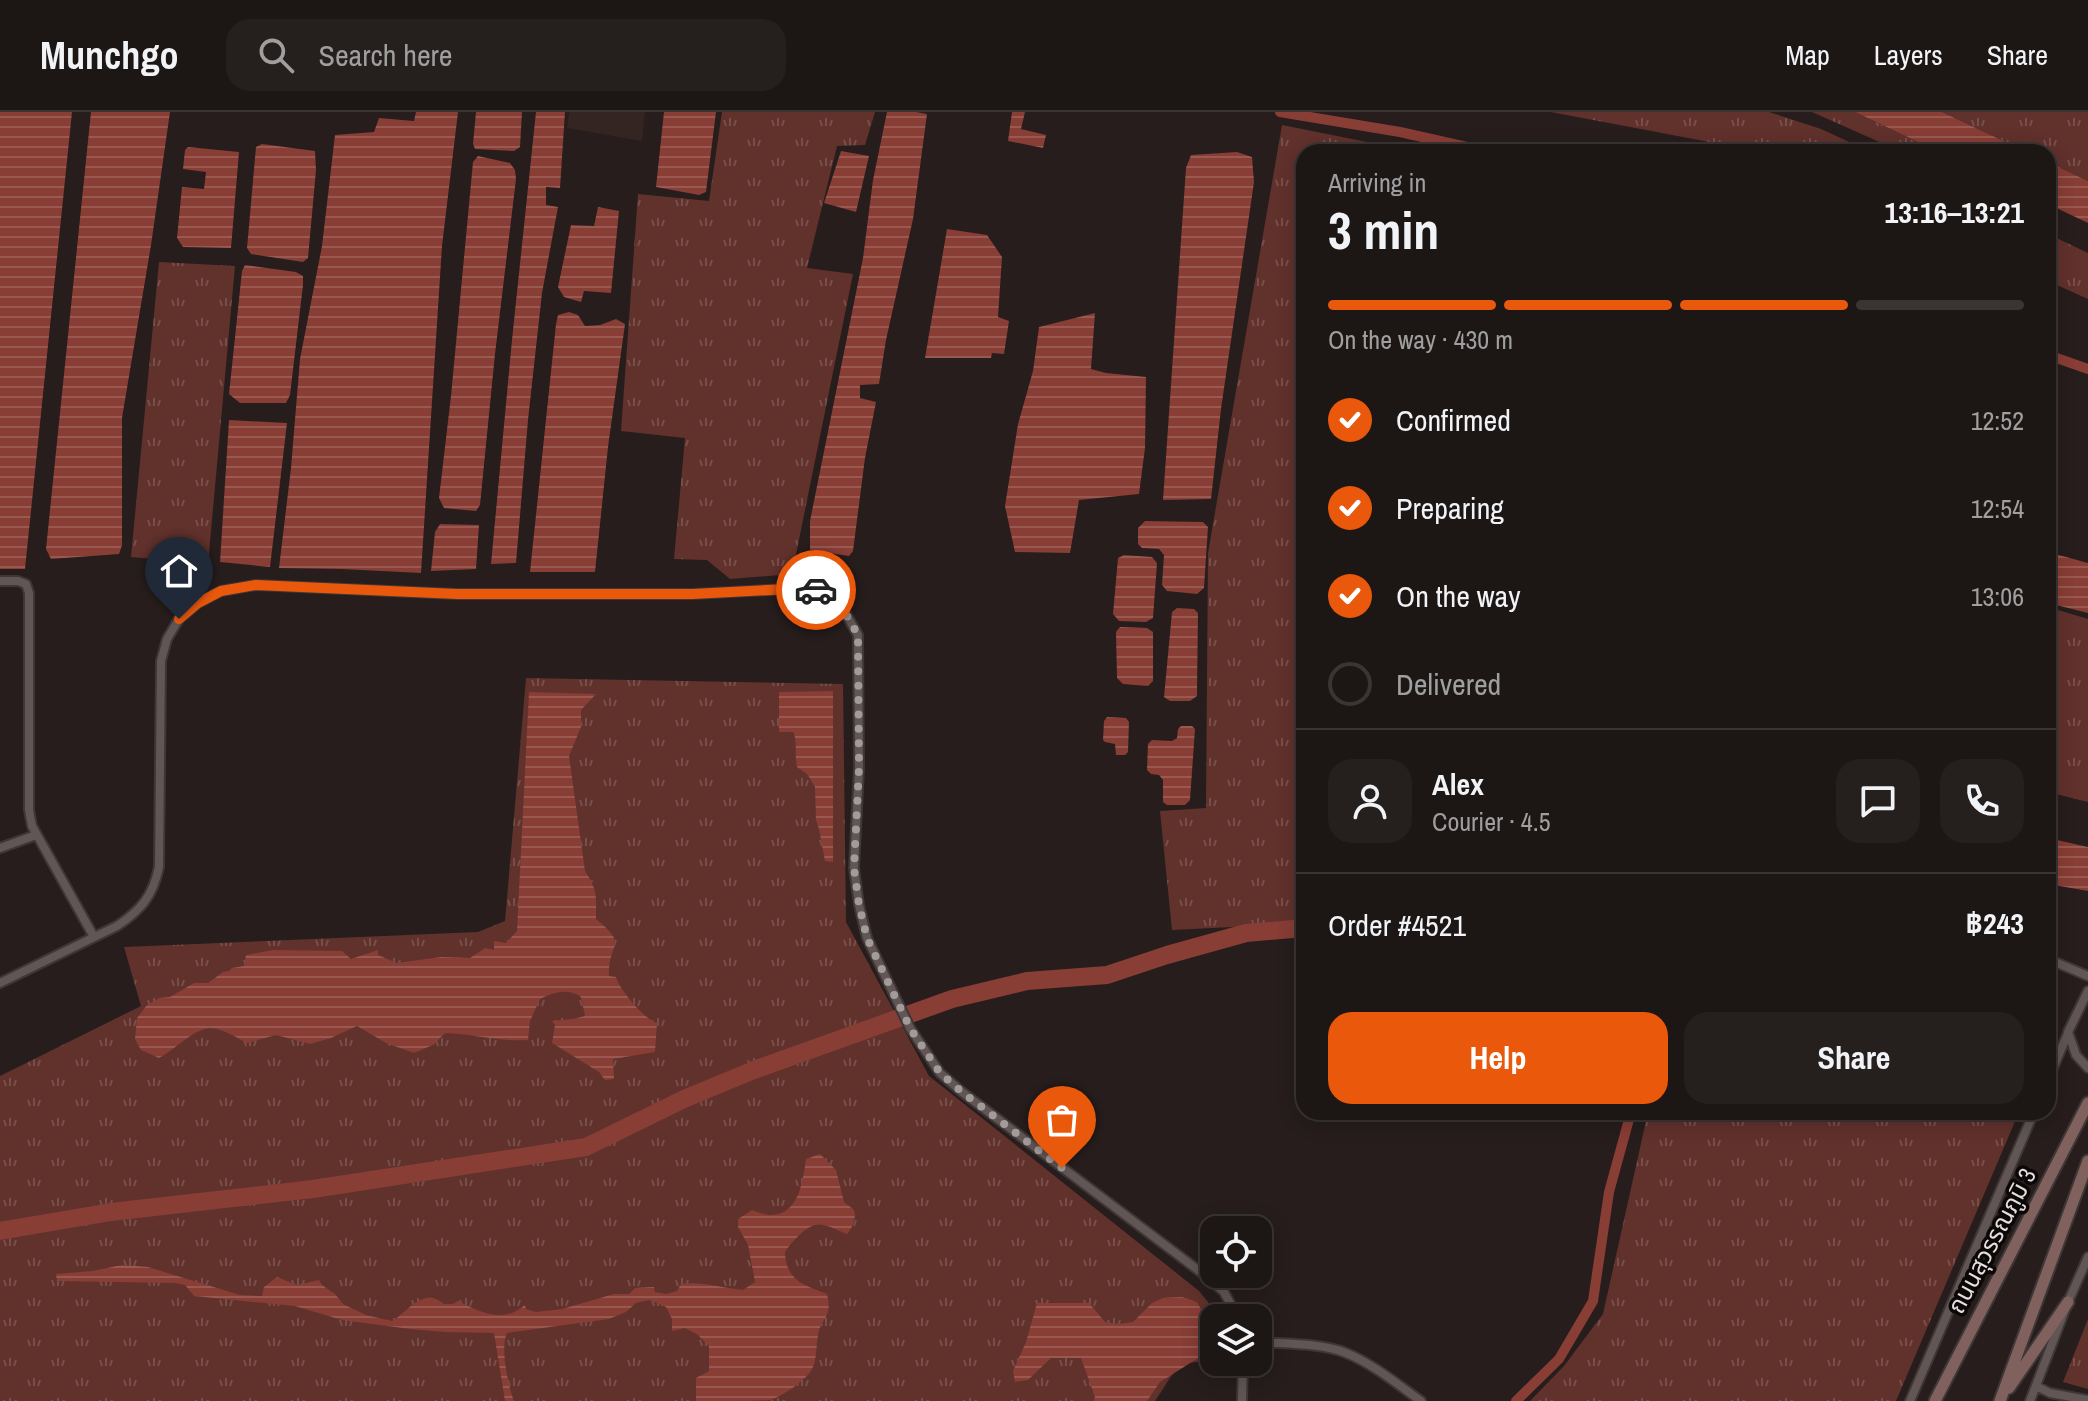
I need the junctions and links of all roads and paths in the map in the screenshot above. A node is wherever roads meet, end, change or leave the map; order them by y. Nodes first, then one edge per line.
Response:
1 (0, 581) edge
2 (36, 835) junction
3 (0, 848) edge
4 (94, 937) junction
5 (2056, 962) edge
6 (2088, 976) edge
7 (0, 983) edge
8 (2088, 991) edge
9 (2068, 1032) junction
10 (2056, 1061) edge
11 (2088, 1068) edge
12 (2088, 1103) edge
13 (2031, 1120) edge
14 (2088, 1161) edge
15 (2088, 1257) edge
16 (2068, 1302) junction
17 (1230, 1304) edge
18 (1272, 1343) edge
19 (1243, 1376) edge
20 (2036, 1386) junction
21 (2088, 1400) edge
22 (1242, 1401) edge
23 (1421, 1401) edge
24 (1910, 1401) edge
25 (1935, 1401) edge
26 (2000, 1401) edge
27 (2030, 1401) edge

1 - 2 street
2 - 3 street
2 - 4 street
4 - 7 street
4 - 17 street
5 - 6 street
8 - 9 street
9 - 10 street
9 - 11 street
12 - 25 main road, ถนนสุวรรณภูมิ 3
13 - 24 street
14 - 26 main road
15 - 16 street
16 - 20 street
16 - 26 main road
18 - 23 street
19 - 22 street
20 - 21 street
20 - 27 street

